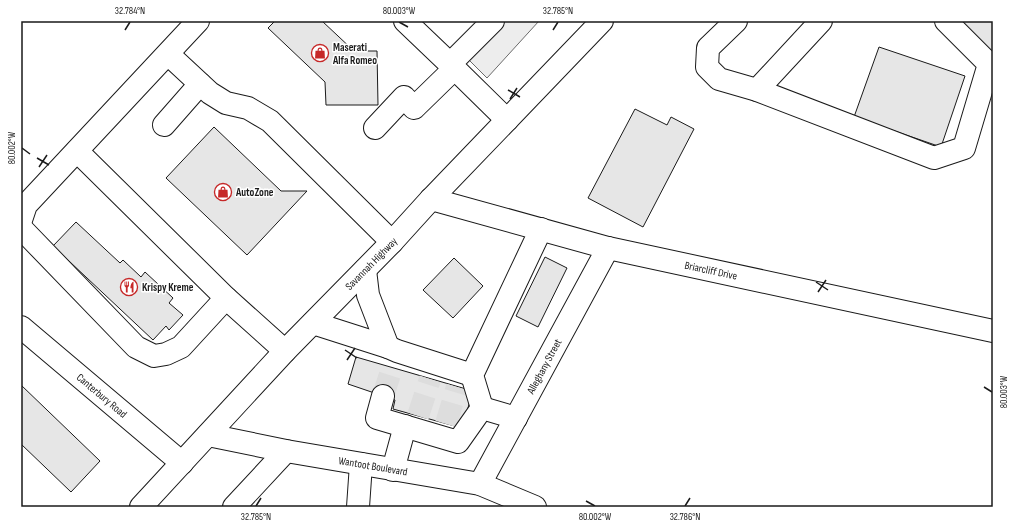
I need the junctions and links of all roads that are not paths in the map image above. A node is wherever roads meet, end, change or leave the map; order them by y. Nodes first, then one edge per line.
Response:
1 (198, 21) edge
2 (405, 21) edge
3 (493, 21) edge
4 (602, 21) edge
5 (736, 21) edge
6 (821, 21) edge
7 (946, 21) edge
8 (168, 54) junction
9 (452, 66) junction
10 (200, 84) junction
11 (757, 90) junction
12 (507, 120) junction
13 (164, 125) dead end
14 (375, 128) dead end
15 (78, 151) junction
16 (431, 199) junction
17 (21, 220) edge
18 (21, 228) edge
19 (541, 229) junction
20 (392, 242) junction
21 (608, 248) junction
22 (364, 270) junction
23 (226, 298) junction
24 (313, 323) junction
25 (21, 327) edge
26 (993, 330) edge
27 (285, 352) junction
28 (392, 355) junction
29 (464, 378) junction
30 (383, 396) tunnel mouth
31 (482, 408) junction
32 (516, 418) junction
33 (412, 424) junction
34 (208, 435) junction
35 (286, 451) junction
36 (182, 464) junction
37 (361, 464) junction
38 (393, 470) junction
39 (480, 484) junction
40 (141, 507) edge
41 (234, 507) edge
42 (358, 507) edge
43 (535, 507) edge

1 - 8 main road
2 - 9 main road
3 - 9 main road
4 - 12 main road, Savannah Highway
5 - 11 main road
6 - 11 main road
7 - 11 main road
8 - 10 main road
8 - 15 main road
9 - 12 main road
9 - 14 main road
10 - 13 main road
10 - 20 main road
12 - 16 main road, Savannah Highway
15 - 17 main road
15 - 23 main road
16 - 19 main road, Briarcliff Drive
16 - 20 main road, Savannah Highway
18 - 23 main road
19 - 21 main road, Briarcliff Drive
19 - 29 main road
20 - 22 main road, Savannah Highway
21 - 26 main road, Briarcliff Drive
21 - 32 main road, Alleghany Street
22 - 24 main road, Savannah Highway
22 - 28 main road
23 - 27 main road
24 - 27 main road, Savannah Highway
24 - 28 main road
25 - 36 main road, Canterbury Road
27 - 34 main road, Savannah Highway
28 - 29 main road
29 - 31 main road
30 - 33 main road
31 - 32 main road
31 - 33 main road
32 - 39 main road, Alleghany Street
33 - 38 main road
34 - 35 main road, Wantoot Boulevard
34 - 36 main road, Savannah Highway
35 - 37 main road, Wantoot Boulevard
35 - 41 main road
36 - 40 main road, Savannah Highway
37 - 38 main road, Wantoot Boulevard
37 - 42 main road
38 - 39 main road, Wantoot Boulevard
39 - 43 main road, Wantoot Boulevard

